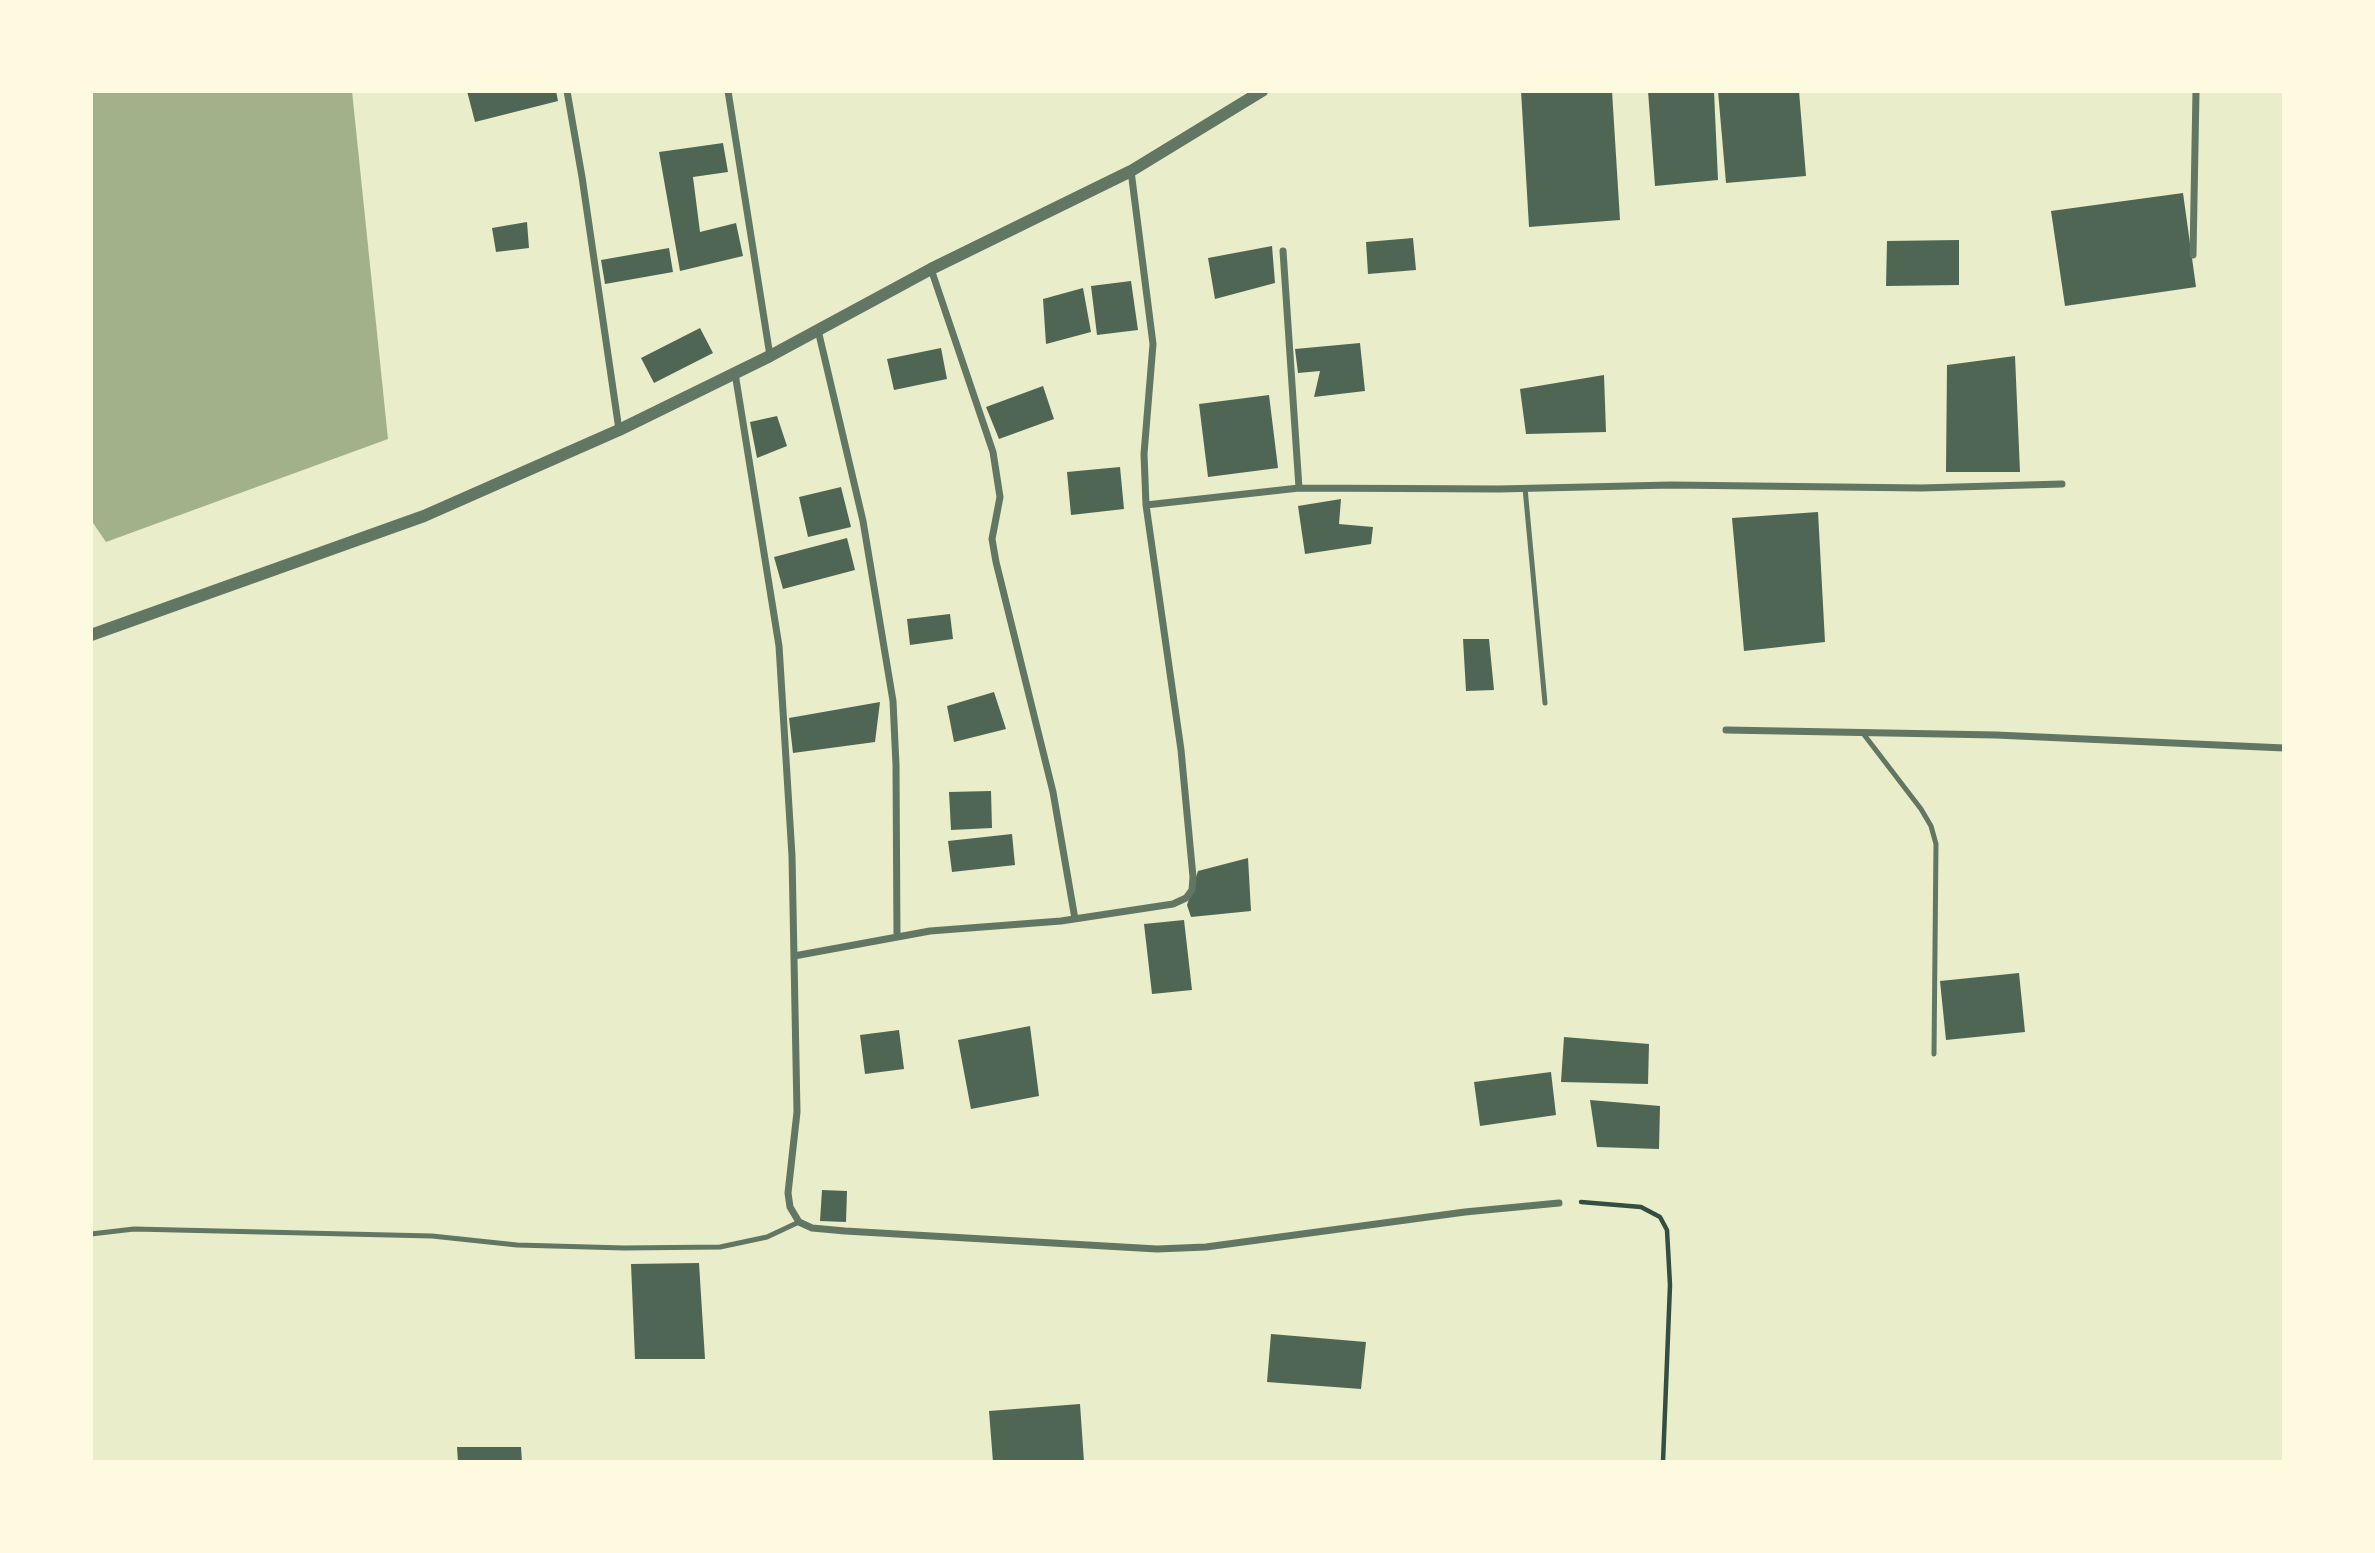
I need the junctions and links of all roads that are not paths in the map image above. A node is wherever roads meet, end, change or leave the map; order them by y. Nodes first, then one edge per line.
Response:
1 (567, 91) edge
2 (728, 91) edge
3 (1262, 91) edge
4 (2196, 91) edge
5 (1131, 171) junction
6 (1283, 251) dead end
7 (2193, 255) dead end
8 (931, 269) junction
9 (817, 329) junction
10 (770, 356) junction
11 (735, 372) junction
12 (619, 430) junction
13 (2062, 484) dead end
14 (1299, 488) junction
15 (1525, 488) junction
16 (1146, 505) junction
17 (91, 635) edge
18 (1545, 703) dead end
19 (1726, 730) dead end
20 (1862, 732) junction
21 (2284, 748) edge
22 (1075, 919) junction
23 (897, 937) junction
24 (794, 956) junction
25 (1934, 1054) dead end
26 (1559, 1203) road end
27 (799, 1222) junction
28 (91, 1234) edge

1 - 12 street
2 - 10 street
3 - 5 street
4 - 7 street
5 - 8 street
5 - 16 street
6 - 14 street
8 - 9 street
8 - 22 street
9 - 10 street
9 - 23 street
10 - 11 street
11 - 12 street
11 - 24 street
12 - 17 street
13 - 15 street
14 - 15 street
14 - 16 street
15 - 18 lane
16 - 22 street
19 - 20 street
20 - 21 street
20 - 25 lane
22 - 23 street
23 - 24 street
24 - 27 street
26 - 27 street
27 - 28 lane

